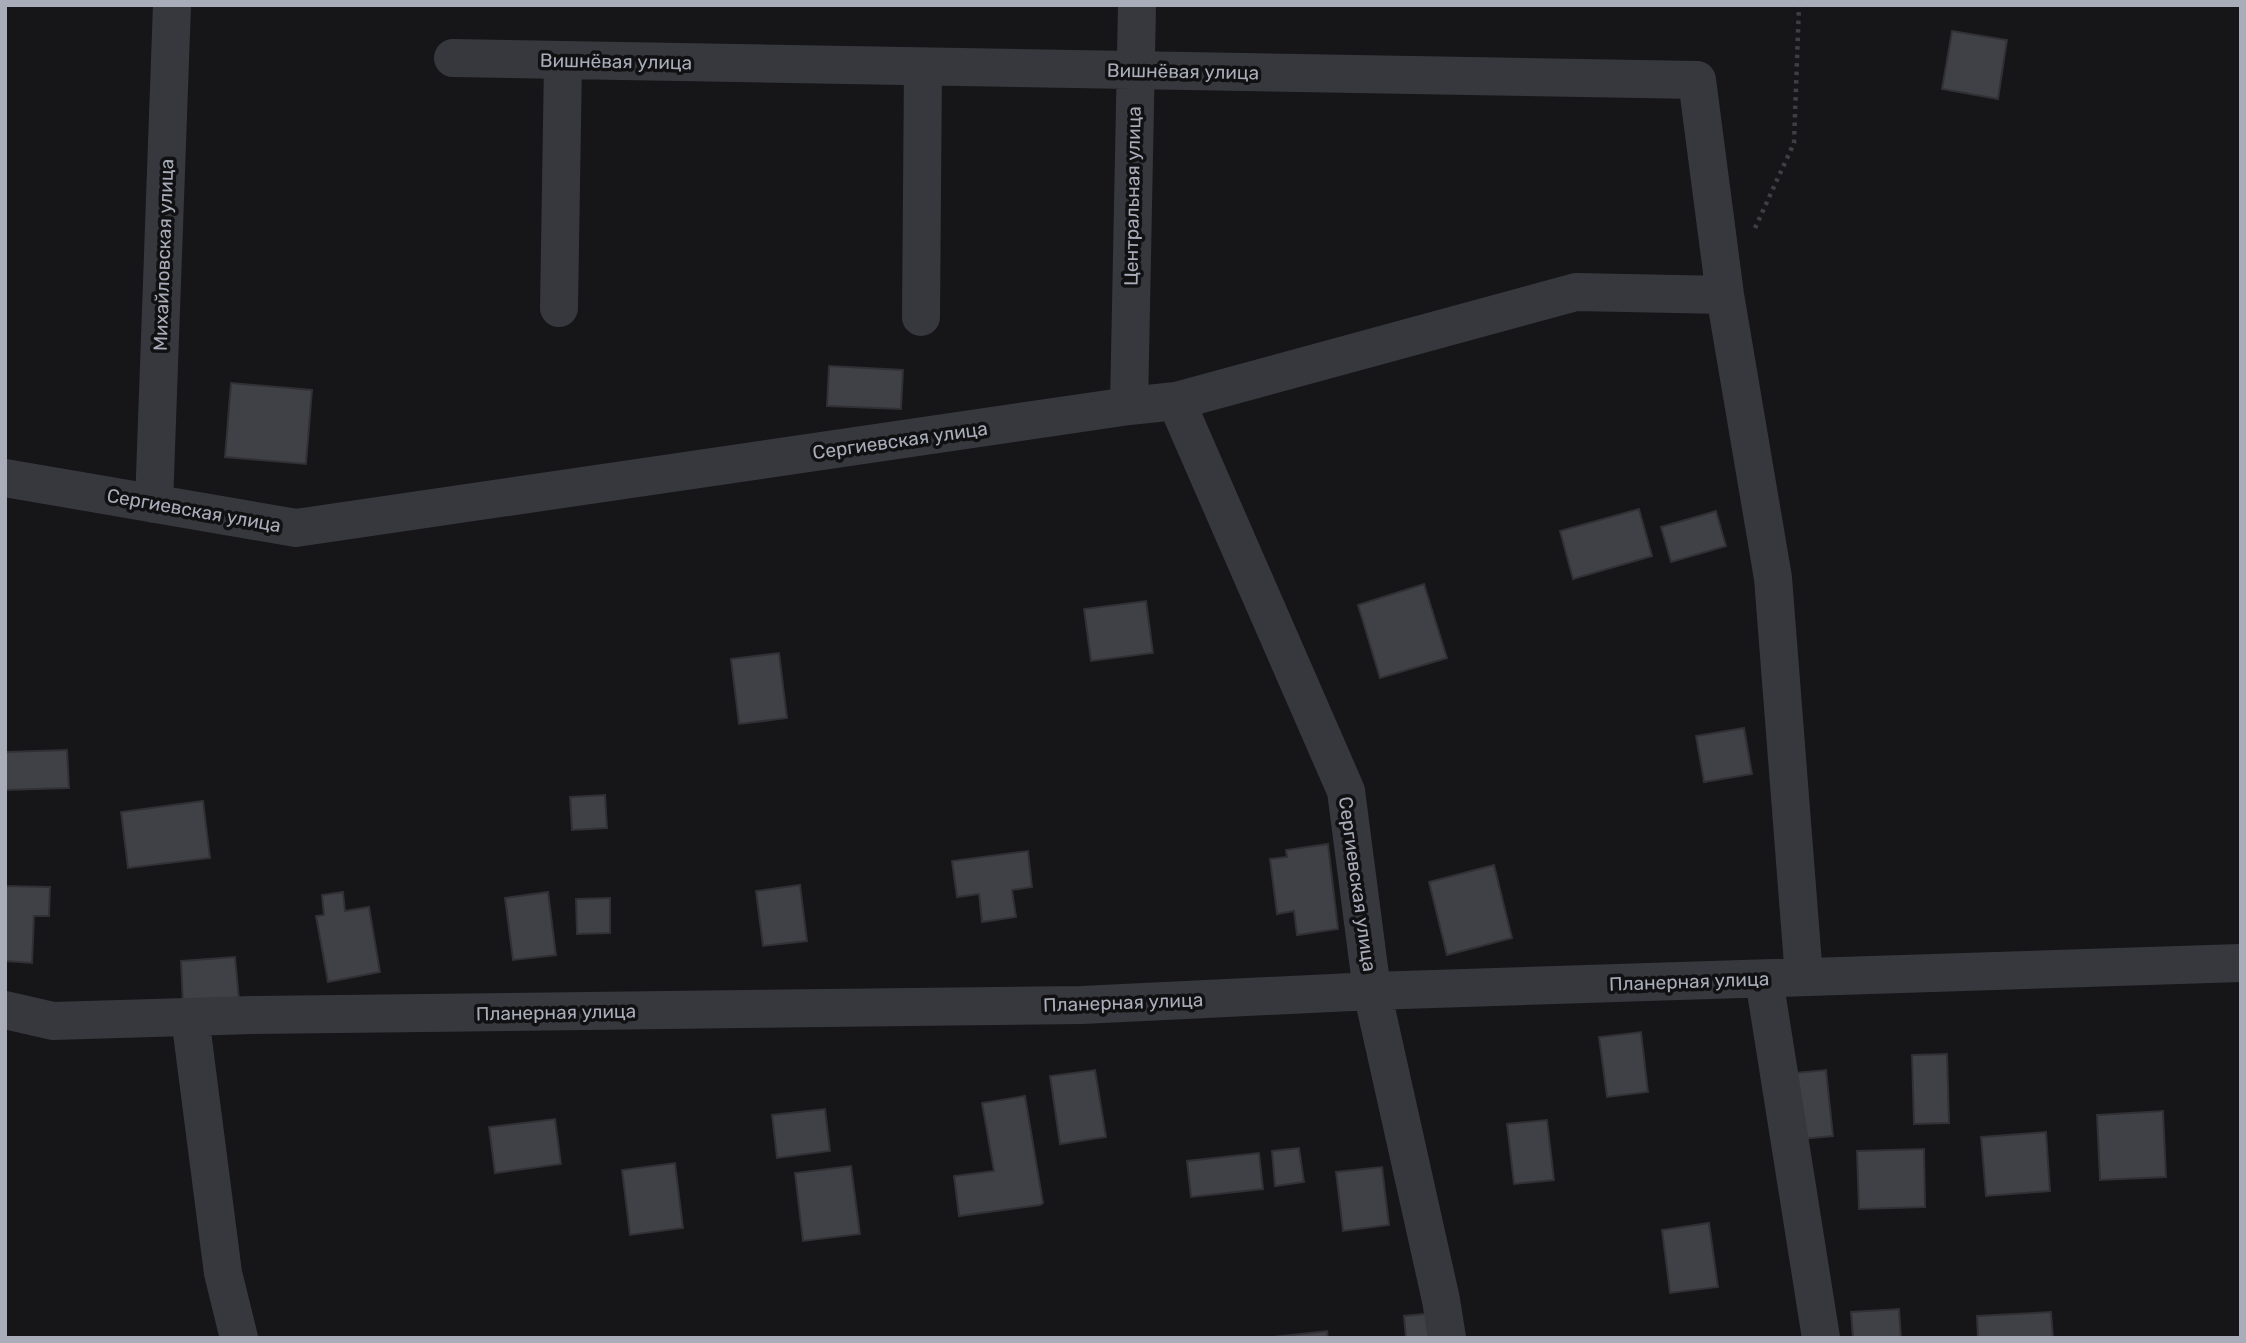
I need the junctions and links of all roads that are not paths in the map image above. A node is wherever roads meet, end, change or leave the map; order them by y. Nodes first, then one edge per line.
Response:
1 (172, 5) edge
2 (1137, 5) edge
3 (453, 58) dead end
4 (563, 61) junction
5 (923, 67) junction
6 (1135, 70) junction
7 (1725, 295) junction
8 (559, 308) dead end
9 (920, 317) dead end
10 (1128, 396) junction
11 (1176, 401) junction
12 (5, 478) edge
13 (154, 504) junction
14 (2241, 963) edge
15 (1804, 977) junction
16 (1764, 979) junction
17 (1372, 991) junction
18 (5, 1010) edge
19 (190, 1017) junction
20 (239, 1338) edge
21 (1447, 1338) edge
22 (1821, 1338) edge

1 - 13 street, Михайловская улица
2 - 6 street, Центральная улица
3 - 4 street, Вишнёвая улица
4 - 5 street, Вишнёвая улица
4 - 8 street
5 - 6 street, Вишнёвая улица
5 - 9 street
6 - 7 street, Вишнёвая улица
6 - 10 street, Центральная улица
7 - 11 street
7 - 15 street
10 - 11 street, Сергиевская улица
10 - 13 street, Сергиевская улица
11 - 17 street, Сергиевская улица
12 - 13 street, Сергиевская улица
14 - 15 street, Планерная улица
15 - 16 street, Планерная улица
16 - 17 street, Планерная улица
16 - 22 street
17 - 19 street, Планерная улица
17 - 21 street, Сергиевская улица
18 - 19 street, Планерная улица
19 - 20 street

